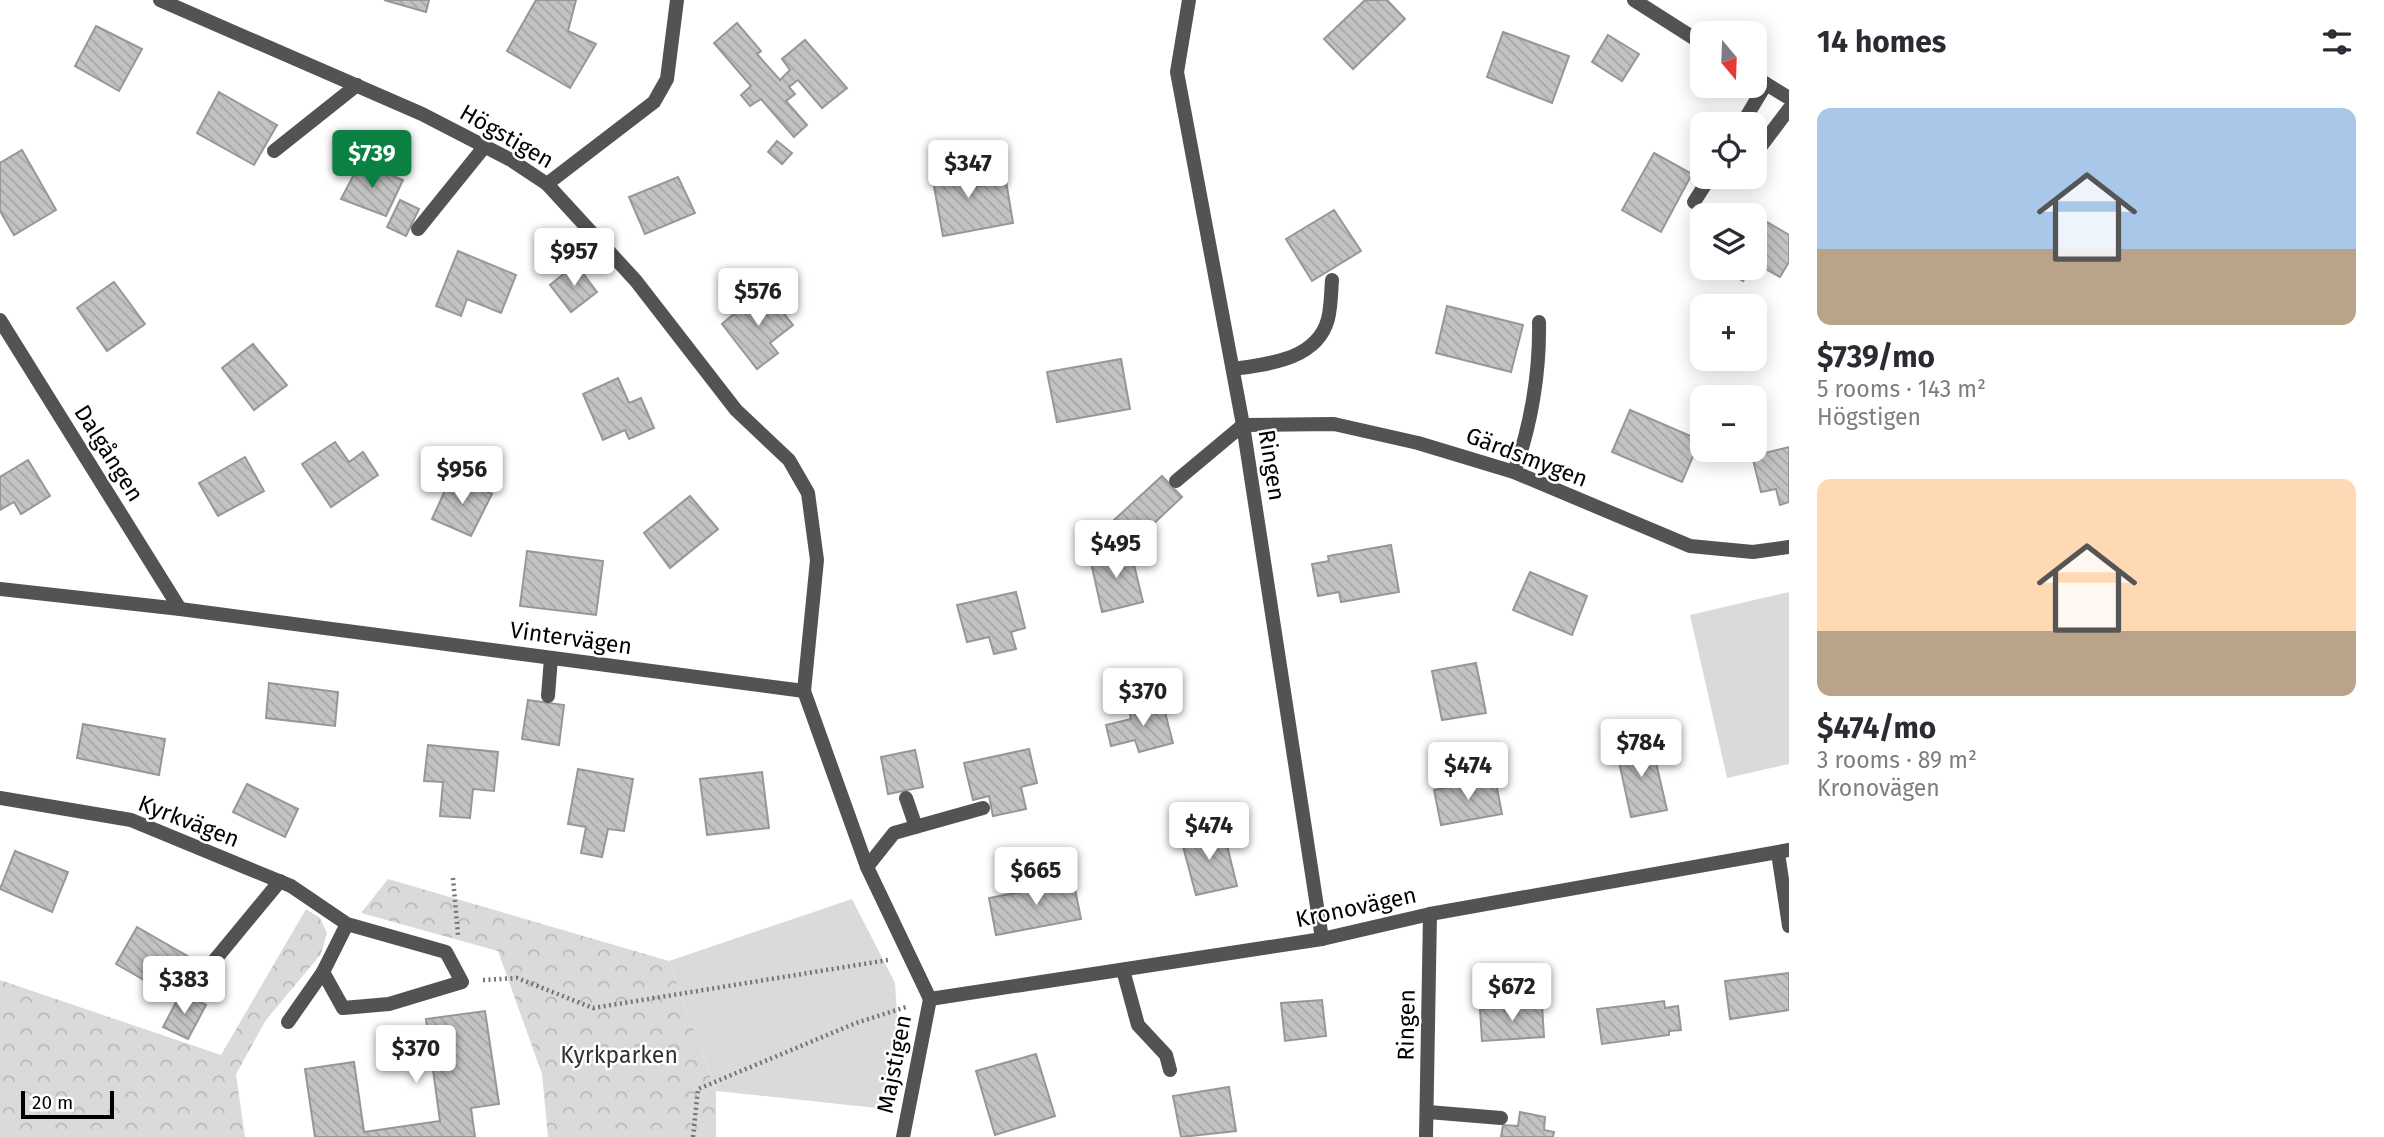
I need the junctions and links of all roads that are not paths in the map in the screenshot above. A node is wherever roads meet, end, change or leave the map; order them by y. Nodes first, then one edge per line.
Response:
1 (160, 0) edge
2 (677, 0) edge
3 (1189, 0) edge
4 (1634, 0) edge
5 (1690, 36) edge
6 (1768, 84) edge
7 (357, 85) junction
8 (1789, 98) edge
9 (1789, 109) edge
10 (1767, 138) edge
11 (485, 146) junction
12 (274, 151) dead end
13 (547, 184) junction
14 (1702, 189) edge
15 (1694, 202) dead end
16 (418, 229) dead end
17 (1332, 280) dead end
18 (0, 320) edge
19 (1539, 323) dead end
20 (1233, 369) junction
21 (1243, 425) junction
22 (1514, 472) junction
23 (1176, 481) dead end
24 (1789, 547) edge
25 (0, 589) edge
26 (180, 609) junction
27 (551, 658) junction
28 (804, 691) junction
29 (548, 696) dead end
30 (906, 797) dead end
31 (0, 798) edge
32 (983, 808) dead end
33 (916, 827) junction
34 (1783, 851) edge
35 (867, 867) junction
36 (280, 881) junction
37 (1430, 914) junction
38 (347, 925) junction
39 (1789, 926) edge
40 (1322, 939) junction
41 (1123, 970) junction
42 (323, 972) junction
43 (192, 994) dead end
44 (930, 999) junction
45 (288, 1022) dead end
46 (1170, 1070) dead end
47 (1428, 1112) junction
48 (1501, 1118) dead end
49 (903, 1137) edge
50 (1426, 1137) edge

1 - 7 street, Högstigen
2 - 13 street
3 - 20 street, Ringen
4 - 5 street
6 - 8 street
7 - 11 street, Högstigen
7 - 12 street
9 - 10 street
11 - 13 street, Högstigen
11 - 16 street
13 - 28 street, Högstigen
14 - 15 street
17 - 20 street
18 - 26 street, Dalgången
19 - 22 street
20 - 21 street, Ringen
21 - 22 street, Gärdsmygen
21 - 23 street
21 - 40 street, Ringen
22 - 24 street, Gärdsmygen
25 - 26 street, Vintervägen
26 - 27 street, Vintervägen
27 - 28 street, Vintervägen
27 - 29 street
28 - 35 street
30 - 33 street
31 - 36 street, Kyrkvägen
32 - 33 street
33 - 35 street
34 - 37 street, Kronovägen
34 - 39 street
35 - 44 street
36 - 38 street, Kyrkvägen
36 - 43 street
37 - 40 street, Kronovägen
37 - 47 street, Ringen
38 - 42 street
38 - 42 street, Kyrkvägen
40 - 41 street, Kronovägen
41 - 44 street, Kronovägen
41 - 46 street
42 - 45 street
44 - 49 street, Majstigen
47 - 48 street
47 - 50 street, Ringen

